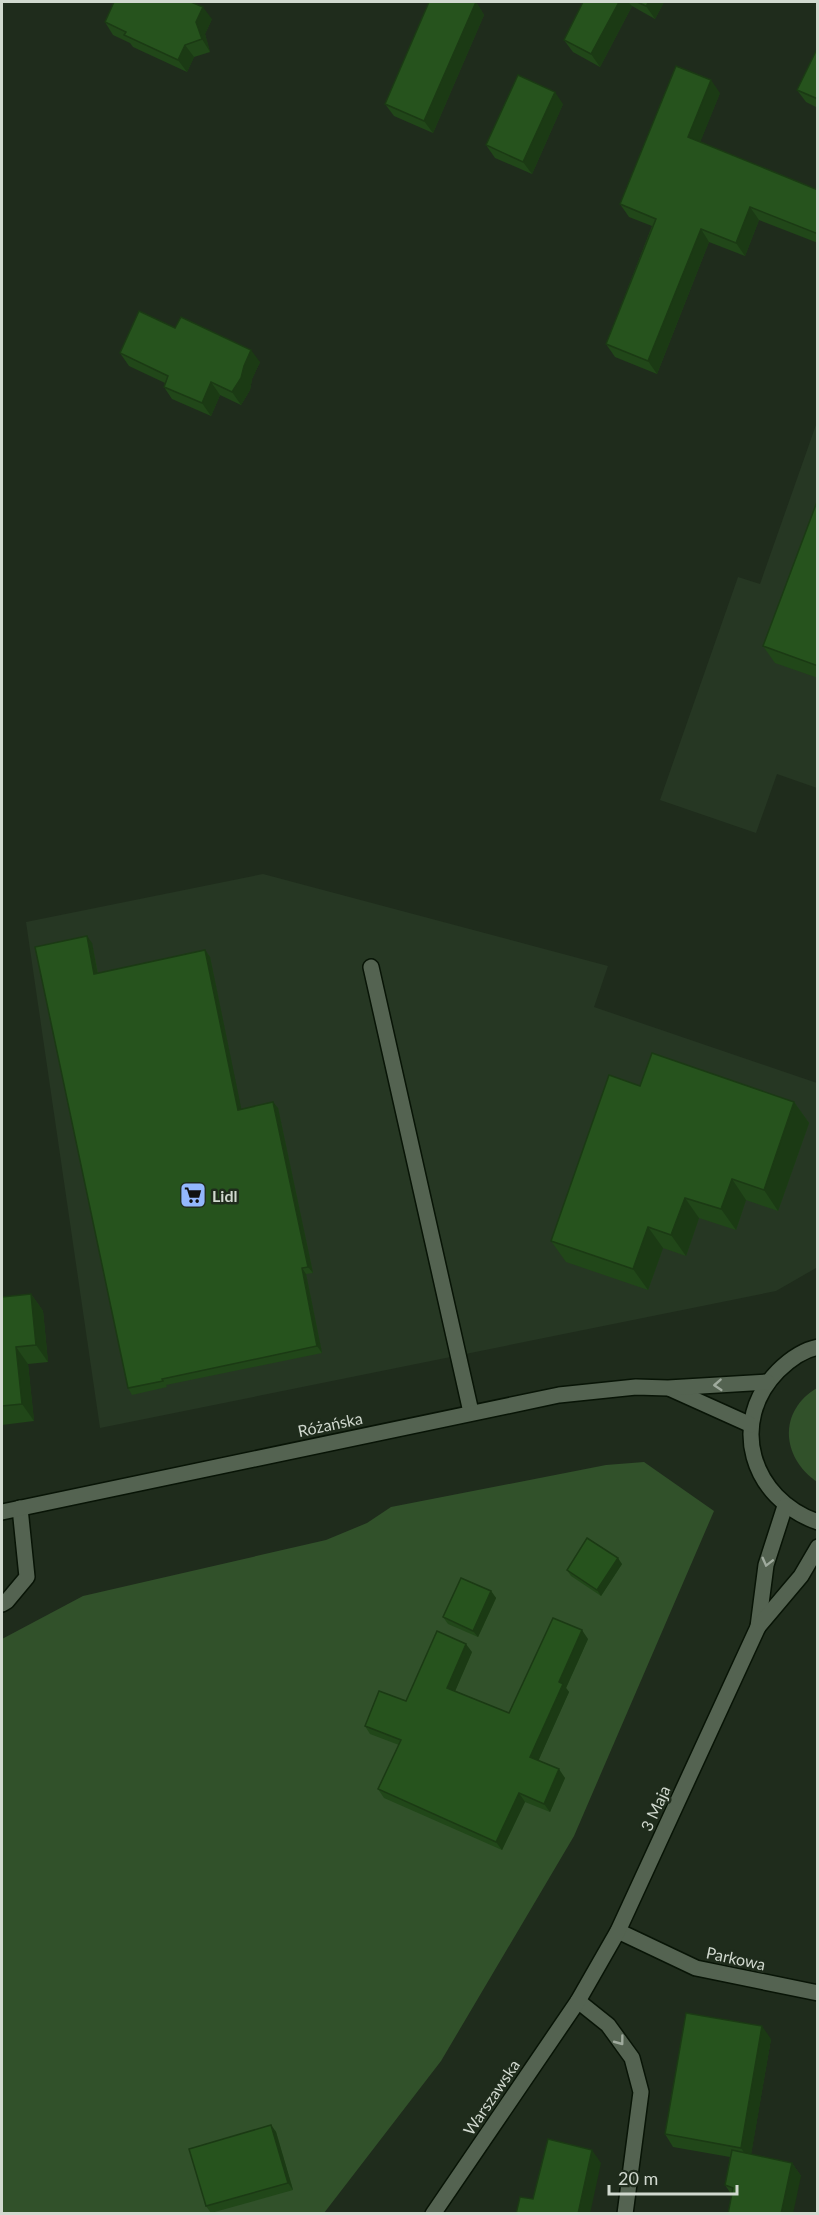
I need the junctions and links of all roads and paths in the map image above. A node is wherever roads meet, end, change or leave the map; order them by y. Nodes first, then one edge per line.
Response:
1 (371, 967) dead end
2 (818, 1347) edge
3 (767, 1382) junction
4 (668, 1388) junction
5 (471, 1412) junction
6 (751, 1425) junction
7 (784, 1506) junction
8 (20, 1508) junction
9 (2, 1512) edge
10 (818, 1522) edge
11 (818, 1547) edge
12 (2, 1604) edge
13 (758, 1627) junction
14 (618, 1930) junction
15 (818, 1993) edge
16 (578, 2001) junction
17 (433, 2214) edge
18 (625, 2214) edge

1 - 5 street
2 - 3 street
3 -> 4 street, Różańska
3 - 6 street
4 - 5 street, Różańska
4 - 6 street, Różańska
5 - 8 street, Różańska
6 - 7 street
7 - 10 street
7 -> 13 street, 3 Maja
8 - 9 street, Różańska
8 - 12 street
11 - 13 street, 3 Maja
13 - 14 street, 3 Maja
14 - 15 street, Parkowa
14 - 16 street, 3 Maja
16 - 17 street, Warszawska
16 -> 18 street

